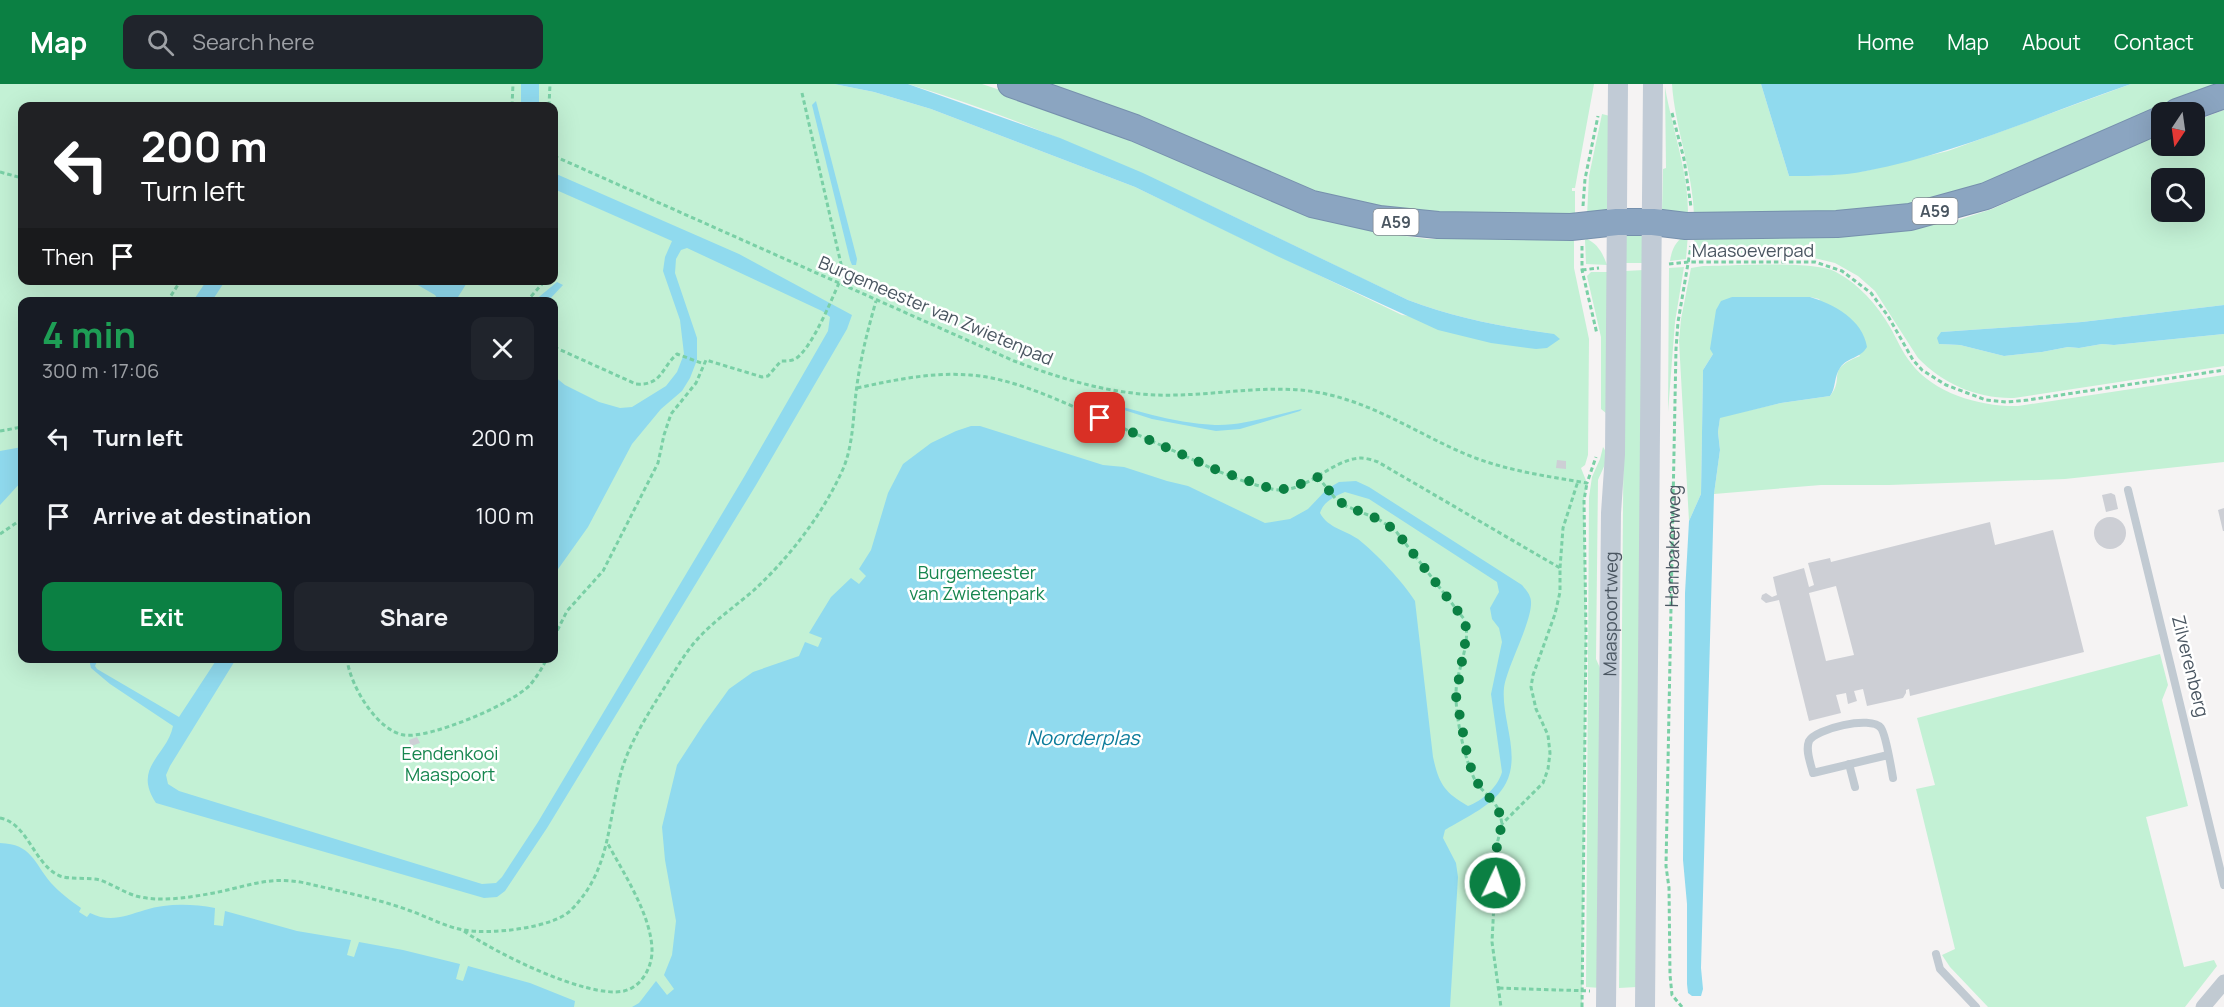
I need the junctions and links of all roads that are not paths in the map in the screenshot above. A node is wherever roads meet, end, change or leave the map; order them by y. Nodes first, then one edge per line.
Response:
1 (1011, 84) edge
2 (1618, 84) edge
3 (1653, 84) edge
4 (2224, 95) edge
5 (2205, 102) edge
6 (2151, 124) edge
7 (1617, 222) junction
8 (1653, 222) junction
9 (2128, 490) dead end
10 (1888, 755) junction
11 (1849, 764) junction
12 (1893, 778) dead end
13 (1855, 787) dead end
14 (2224, 885) edge
15 (1936, 954) dead end
16 (2224, 982) edge
17 (1606, 1007) edge
18 (1645, 1007) edge
19 (1976, 1007) edge
20 (2204, 1007) edge

1 - 7 highway, A59
2 - 7 main road
3 - 8 main road
4 - 5 highway
6 - 8 highway, A59
7 - 8 highway
7 - 17 main road, Maaspoortweg
8 - 18 main road
9 - 14 lane, Zilverenberg
10 - 11 lane
10 - 11 lane
10 - 12 lane
11 - 13 lane
15 - 19 lane
16 - 20 street

